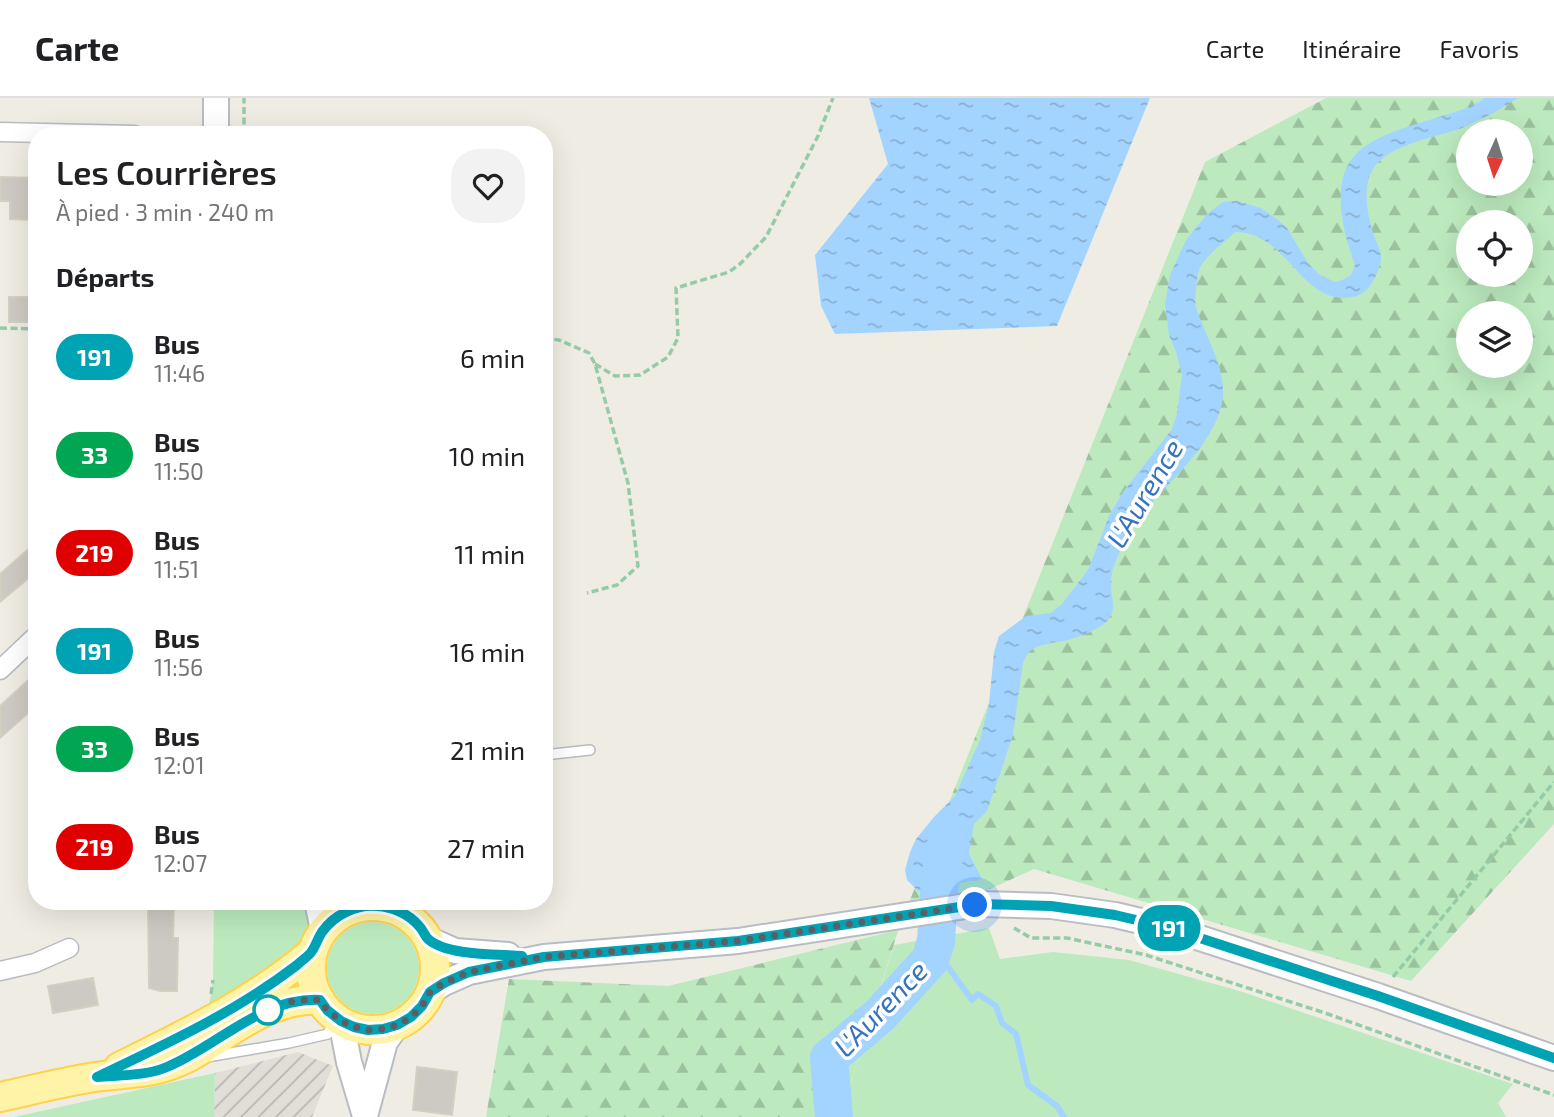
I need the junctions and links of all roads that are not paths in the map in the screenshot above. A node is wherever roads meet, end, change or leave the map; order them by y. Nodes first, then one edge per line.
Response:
1 (216, 98) edge
2 (215, 126) edge
3 (0, 132) edge
4 (28, 133) edge
5 (28, 644) edge
6 (0, 670) edge
7 (590, 750) dead end
8 (553, 754) edge
9 (317, 910) edge
10 (350, 910) edge
11 (395, 910) edge
12 (428, 939) junction
13 (317, 941) junction
14 (69, 948) dead end
15 (544, 957) junction
16 (0, 971) edge
17 (430, 992) junction
18 (332, 1013) junction
19 (397, 1025) junction
20 (188, 1057) junction
21 (1554, 1058) edge
22 (97, 1077) junction
23 (0, 1097) edge
24 (365, 1116) edge

1 - 2 main road
3 - 4 street
5 - 6 street
7 - 8 lane
9 - 13 main road
10 - 13 main road
11 - 12 main road
12 - 15 main road
12 - 17 main road
13 - 18 main road
13 - 22 main road
14 - 16 street
15 - 17 main road
15 - 21 main road
17 - 19 main road
18 - 19 main road
18 - 20 main road
18 - 20 lane
18 - 24 main road
19 - 24 main road
20 - 22 main road
22 - 23 main road

